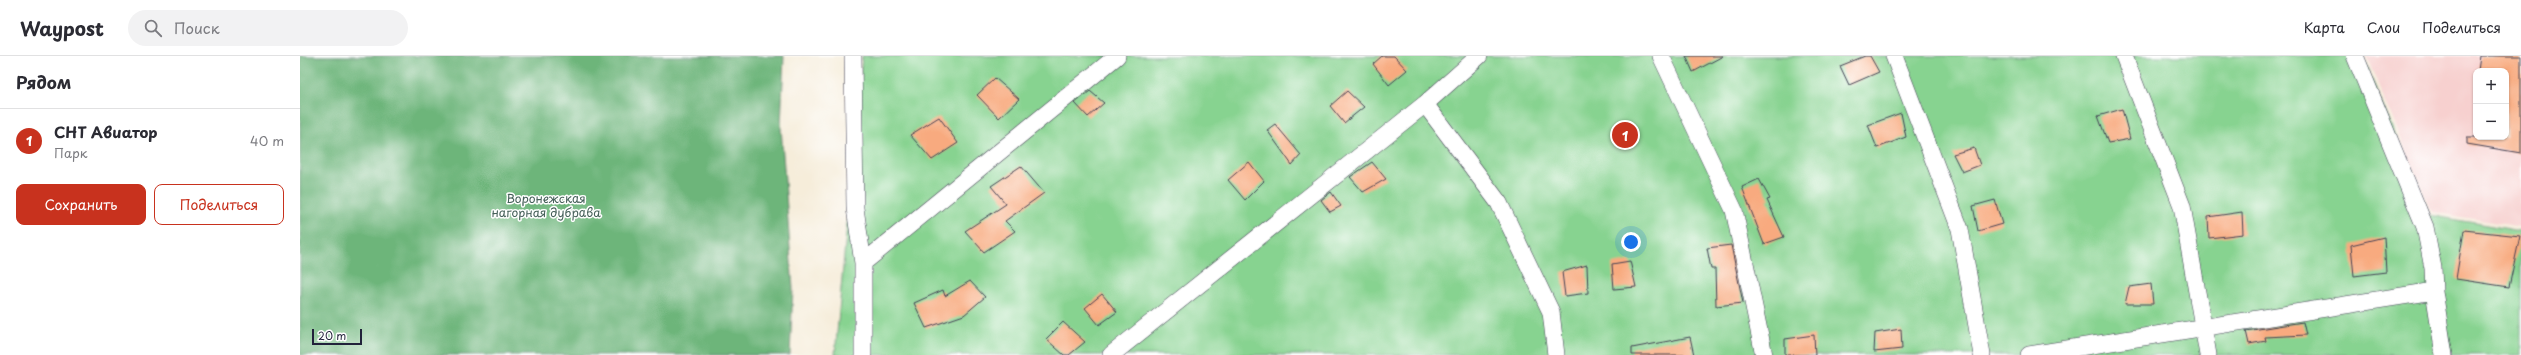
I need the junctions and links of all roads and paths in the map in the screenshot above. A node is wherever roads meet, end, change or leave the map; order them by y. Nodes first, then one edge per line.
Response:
1 (853, 56) edge
2 (1117, 56) edge
3 (1479, 56) edge
4 (1661, 56) edge
5 (1894, 56) edge
6 (2124, 56) edge
7 (2355, 56) edge
8 (1425, 104) junction
9 (862, 263) junction
10 (2434, 291) junction
11 (2204, 326) junction
12 (863, 355) edge
13 (1112, 355) edge
14 (1556, 355) edge
15 (1764, 355) edge
16 (1982, 355) edge
17 (2029, 355) edge
18 (2208, 355) edge
19 (2444, 355) edge

1 - 9 street
2 - 9 street
3 - 8 street
4 - 15 street
5 - 16 street
6 - 11 street
7 - 10 street
8 - 13 street
8 - 14 street
9 - 12 street
10 - 11 street
10 - 19 street
11 - 17 street
11 - 18 street

